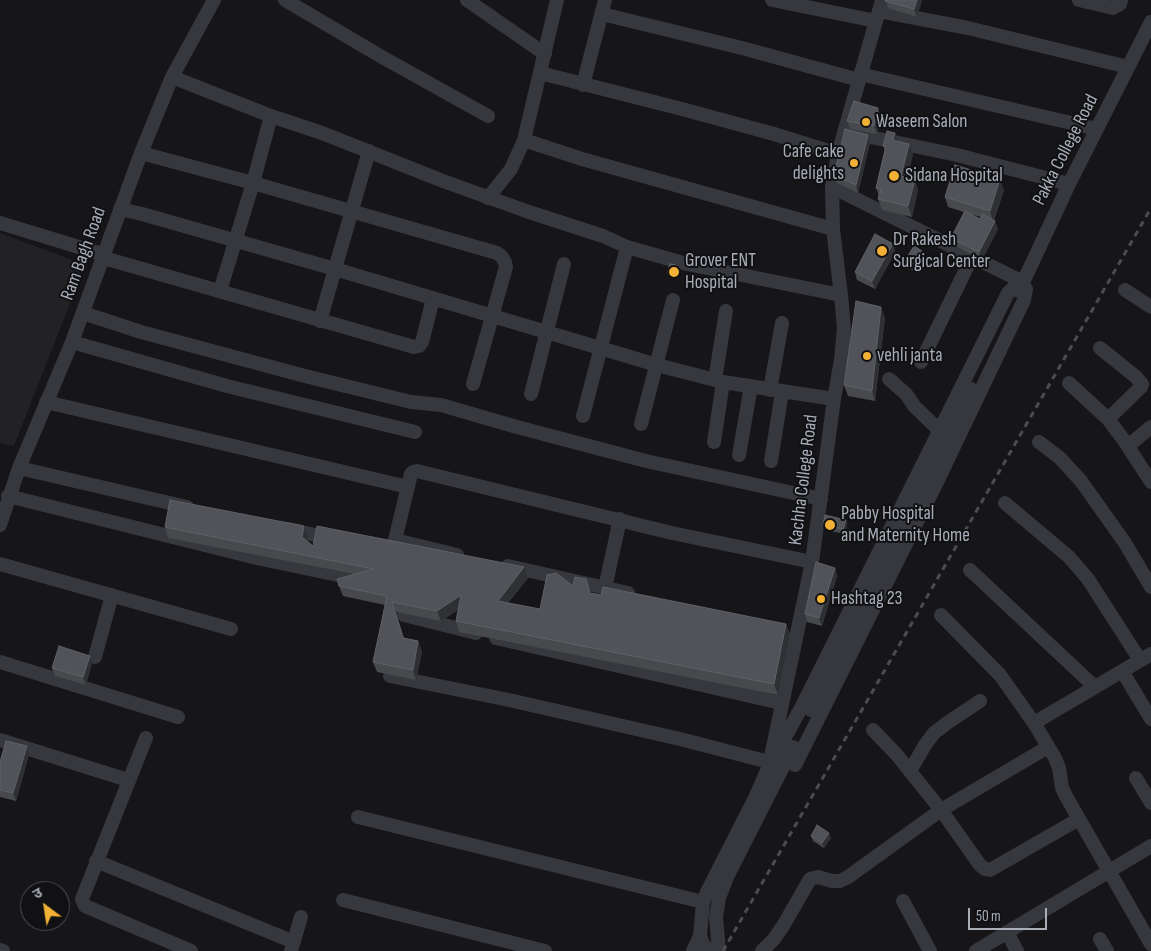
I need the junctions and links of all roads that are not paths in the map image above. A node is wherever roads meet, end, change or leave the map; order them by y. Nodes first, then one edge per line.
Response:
1 (214, 0) edge
2 (285, 0) edge
3 (467, 0) edge
4 (557, 0) edge
5 (605, 0) edge
6 (772, 0) edge
7 (1079, 0) edge
8 (1121, 0) edge
9 (879, 11) edge
10 (602, 14) junction
11 (1151, 22) edge
12 (545, 54) junction
13 (1128, 67) junction
14 (540, 73) junction
15 (860, 77) junction
16 (172, 78) junction
17 (583, 85) junction
18 (271, 116) junction
19 (488, 116) dead end
20 (1097, 129) junction
21 (844, 131) junction
22 (524, 140) junction
23 (369, 151) junction
24 (141, 153) junction
25 (838, 154) junction
26 (253, 183) junction
27 (1069, 184) junction
28 (832, 187) junction
29 (488, 198) junction
30 (120, 209) junction
31 (352, 212) junction
32 (0, 223) edge
33 (833, 229) junction
34 (235, 241) junction
35 (627, 247) junction
36 (104, 257) junction
37 (972, 257) junction
38 (564, 264) dead end
39 (335, 269) junction
40 (1021, 287) junction
41 (1124, 290) dead end
42 (220, 291) junction
43 (842, 295) junction
44 (433, 299) junction
45 (673, 300) dead end
46 (1151, 307) edge
47 (726, 311) dead end
48 (83, 313) junction
49 (493, 316) junction
50 (320, 321) junction
51 (782, 323) dead end
52 (547, 333) junction
53 (72, 342) junction
54 (1100, 348) dead end
55 (601, 350) junction
56 (921, 362) dead end
57 (657, 366) junction
58 (889, 379) dead end
59 (719, 381) junction
60 (1069, 383) dead end
61 (473, 384) dead end
62 (751, 386) junction
63 (776, 391) junction
64 (531, 394) dead end
65 (834, 399) junction
66 (46, 402) junction
67 (584, 416) dead end
68 (1108, 419) junction
69 (641, 424) dead end
70 (1151, 427) edge
71 (939, 430) junction
72 (415, 432) dead end
73 (714, 442) dead end
74 (1040, 442) dead end
75 (1128, 446) junction
76 (739, 455) dead end
77 (771, 461) dead end
78 (18, 468) junction
79 (1151, 482) edge
80 (408, 487) junction
81 (8, 496) junction
82 (821, 499) junction
83 (1005, 503) dead end
84 (198, 510) edge
85 (620, 520) junction
86 (0, 525) edge
87 (271, 525) edge
88 (395, 540) junction
89 (344, 542) edge
90 (372, 550) edge
91 (472, 558) edge
92 (812, 562) junction
93 (492, 563) edge
94 (0, 564) edge
95 (970, 570) dead end
96 (352, 578) edge
97 (1151, 587) edge
98 (605, 588) junction
99 (112, 595) junction
100 (644, 597) edge
101 (404, 615) edge
102 (941, 615) dead end
103 (231, 629) dead end
104 (1145, 657) edge
105 (95, 658) dead end
106 (0, 662) edge
107 (1122, 671) junction
108 (390, 676) edge
109 (1094, 687) junction
110 (980, 701) dead end
111 (781, 703) junction
112 (178, 717) dead end
113 (1151, 720) edge
114 (1034, 723) junction
115 (873, 730) dead end
116 (146, 738) dead end
117 (0, 740) edge
118 (1048, 747) junction
119 (769, 764) junction
120 (794, 765) dead end
121 (910, 771) junction
122 (1136, 778) dead end
123 (128, 780) junction
124 (1151, 803) edge
125 (941, 810) junction
126 (358, 817) dead end
127 (1079, 819) junction
128 (1151, 846) edge
129 (96, 861) junction
130 (1109, 871) junction
131 (343, 900) dead end
132 (903, 901) dead end
133 (703, 902) junction
134 (300, 917) dead end
135 (1007, 932) junction
136 (700, 936) junction
137 (1151, 944) edge
138 (292, 946) edge
139 (191, 951) edge
140 (544, 951) edge
141 (693, 951) edge
142 (709, 951) edge
143 (719, 951) edge
144 (762, 951) edge
145 (930, 951) edge
146 (976, 951) edge
147 (1017, 951) edge

1 - 16 street, Ram Bagh Road
2 - 19 street
3 - 12 street
4 - 12 street
5 - 10 street
6 - 9 street
7 - 8 street
9 - 13 street
9 - 15 street, Kachha College Road
10 - 15 street
10 - 17 street
11 - 13 street, Pakka College Road
12 - 14 street
13 - 20 street, Pakka College Road
14 - 17 street
14 - 22 street
15 - 20 street
15 - 21 street, Kachha College Road
16 - 18 street
16 - 24 street, Ram Bagh Road
17 - 25 street
18 - 23 street
18 - 26 street
20 - 27 street, Pakka College Road
21 - 25 street, Kachha College Road
21 - 27 street
22 - 29 street
22 - 33 street
23 - 29 street
23 - 31 street
24 - 26 street
24 - 30 street, Ram Bagh Road
25 - 28 street, Kachha College Road
26 - 31 street
26 - 34 street
27 - 40 street, Pakka College Road
28 - 33 street, Kachha College Road
28 - 37 street
29 - 35 street
30 - 34 street
30 - 36 street, Ram Bagh Road
31 - 39 street
31 - 49 street
32 - 36 street
33 - 43 street, Kachha College Road
34 - 39 street
34 - 42 street
35 - 43 street
35 - 55 street
36 - 42 street
36 - 48 street, Ram Bagh Road
37 - 40 street
37 - 56 street
38 - 52 street
39 - 44 street
39 - 50 street
40 - 71 street
40 - 120 street
40 - 143 street, Pakka College Road
41 - 46 street
42 - 50 street
43 - 65 street, Kachha College Road
44 - 49 street
44 - 50 street
45 - 57 street
47 - 59 street
48 - 53 street, Ram Bagh Road
48 - 82 street
49 - 52 street
49 - 61 street
51 - 63 street
52 - 55 street
52 - 64 street
53 - 66 street, Ram Bagh Road
53 - 72 street
54 - 68 street
55 - 57 street
55 - 67 street
57 - 59 street
57 - 69 street
58 - 71 street
59 - 62 street
59 - 73 street
60 - 68 street
62 - 63 street
62 - 76 street
63 - 65 street
63 - 77 street
65 - 82 street, Kachha College Road
66 - 78 street, Ram Bagh Road
66 - 80 street
68 - 75 street
70 - 75 street
71 - 119 street
74 - 97 street
75 - 79 street
78 - 81 street, Ram Bagh Road
78 - 84 street
80 - 85 street
80 - 88 street
81 - 86 street, Ram Bagh Road
81 - 96 street
82 - 92 street, Kachha College Road
83 - 104 street
85 - 92 street
85 - 98 street
87 - 89 street
88 - 90 street
88 - 91 street
92 - 111 street, Kachha College Road
93 - 98 street
94 - 99 street
95 - 109 street
98 - 100 street
99 - 103 street
99 - 105 street
101 - 111 street
102 - 114 street
104 - 107 street
106 - 112 street
107 - 109 street
107 - 113 street
108 - 119 street
109 - 114 street
110 - 121 street
111 - 119 street, Kachha College Road
114 - 118 street
115 - 121 street
116 - 123 street
117 - 123 street
118 - 125 street
118 - 127 street
119 - 133 street, Kachha College Road
121 - 125 street
122 - 124 street
123 - 129 street
125 - 127 street
125 - 144 street
126 - 133 street
127 - 130 street
128 - 130 street
129 - 138 street
129 - 139 street
130 - 135 street
130 - 137 street
131 - 140 street
132 - 145 street
133 - 136 street, Kachha College Road
134 - 138 street
135 - 146 street
135 - 147 street
136 - 141 street, Kachha College Road
136 - 142 street

